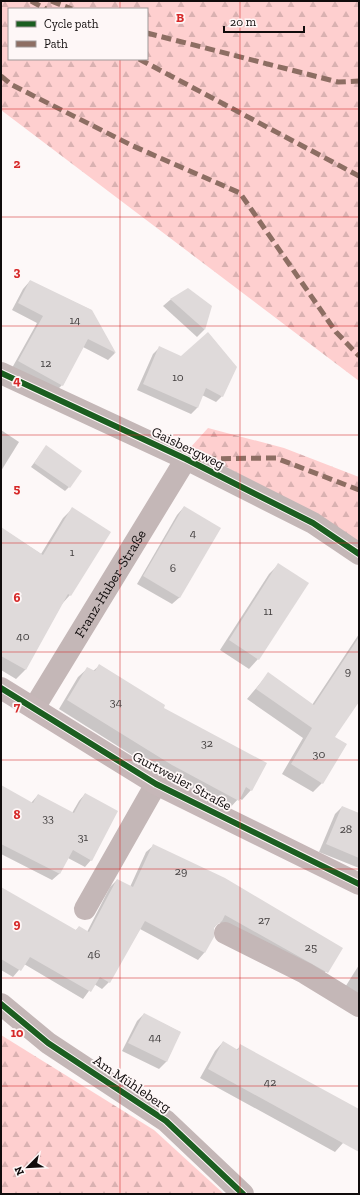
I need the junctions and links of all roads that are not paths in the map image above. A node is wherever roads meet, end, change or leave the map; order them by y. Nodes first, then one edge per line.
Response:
1 (1, 373) edge
2 (186, 459) junction
3 (359, 554) edge
4 (1, 688) edge
5 (34, 708) junction
6 (156, 784) junction
7 (359, 884) edge
8 (85, 910) dead end
9 (225, 933) dead end
10 (1, 1004) edge
11 (359, 1006) edge
12 (243, 1194) edge

1 - 2 street, Gaisbergweg
2 - 3 street, Gaisbergweg
2 - 5 street, Franz-Huber-Straße
4 - 5 main road, Gurtweiler Straße
5 - 6 main road, Gurtweiler Straße
6 - 7 main road, Gurtweiler Straße
6 - 8 street, Gurtweiler Straße
9 - 11 street
10 - 12 street, Am Mühleberg

